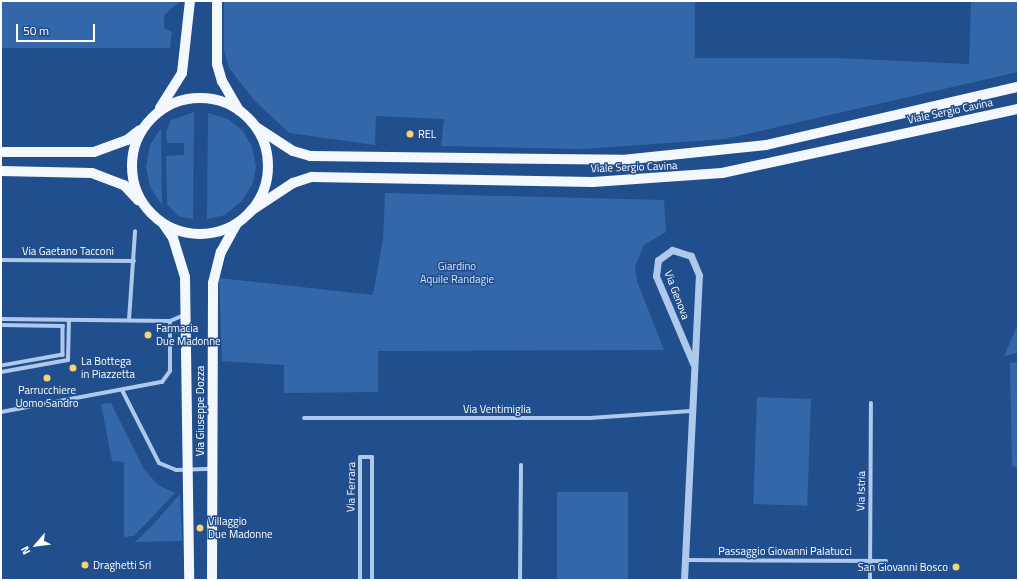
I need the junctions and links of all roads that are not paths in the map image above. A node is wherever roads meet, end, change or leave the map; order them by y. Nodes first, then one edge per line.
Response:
1 (190, 1) edge
2 (217, 1) edge
3 (1018, 86) edge
4 (1018, 108) edge
5 (240, 111) junction
6 (156, 113) junction
7 (143, 128) junction
8 (256, 128) junction
9 (1, 152) edge
10 (1, 172) edge
11 (146, 208) junction
12 (252, 210) junction
13 (163, 223) junction
14 (237, 223) junction
15 (135, 231) dead end
16 (1, 260) edge
17 (134, 261) junction
18 (186, 314) junction
19 (1, 319) edge
20 (68, 320) junction
21 (129, 320) junction
22 (170, 321) junction
23 (1, 325) edge
24 (693, 363) junction
25 (1, 366) edge
26 (1, 372) edge
27 (122, 390) junction
28 (871, 403) dead end
29 (691, 411) junction
30 (1, 412) edge
31 (304, 418) dead end
32 (521, 465) dead end
33 (187, 469) junction
34 (212, 469) junction
35 (684, 560) junction
36 (870, 561) junction
37 (886, 561) dead end
38 (189, 580) edge
39 (212, 580) edge
40 (360, 580) edge
41 (372, 580) edge
42 (520, 580) edge
43 (684, 580) edge
44 (870, 580) edge

1 - 6 main road
2 - 5 main road
3 - 8 main road, Viale Sergio Cavina
4 - 12 main road, Viale Sergio Cavina
5 - 6 main road
5 - 8 main road
6 - 7 main road
7 - 9 main road
7 - 11 main road
8 - 12 main road
10 - 11 main road
11 - 13 main road
12 - 14 main road
13 - 14 main road
13 - 18 main road, Via Giuseppe Dozza
14 - 34 main road, Via Giuseppe Dozza
15 - 17 street
16 - 17 street, Via Gaetano Tacconi
17 - 21 street
18 - 22 street
18 - 33 main road, Via Giuseppe Dozza
19 - 20 street
20 - 21 street
20 - 26 street
21 - 22 street
22 - 27 street
23 - 25 street
24 - 24 street, Via Genova
24 - 29 street, Via Genova
27 - 30 street
27 - 33 street
28 - 36 street, Via Istria
29 - 31 street, Via Ventimiglia
29 - 35 street, Via Genova
32 - 42 street
33 - 34 street
33 - 38 main road, Via Giuseppe Dozza
34 - 39 main road, Via Giuseppe Dozza
35 - 36 street, Passaggio Giovanni Palatucci
35 - 43 street, Via Genova
36 - 37 street, Passaggio Giovanni Palatucci
36 - 44 street, Via Istria
40 - 41 street, Via Ferrara

